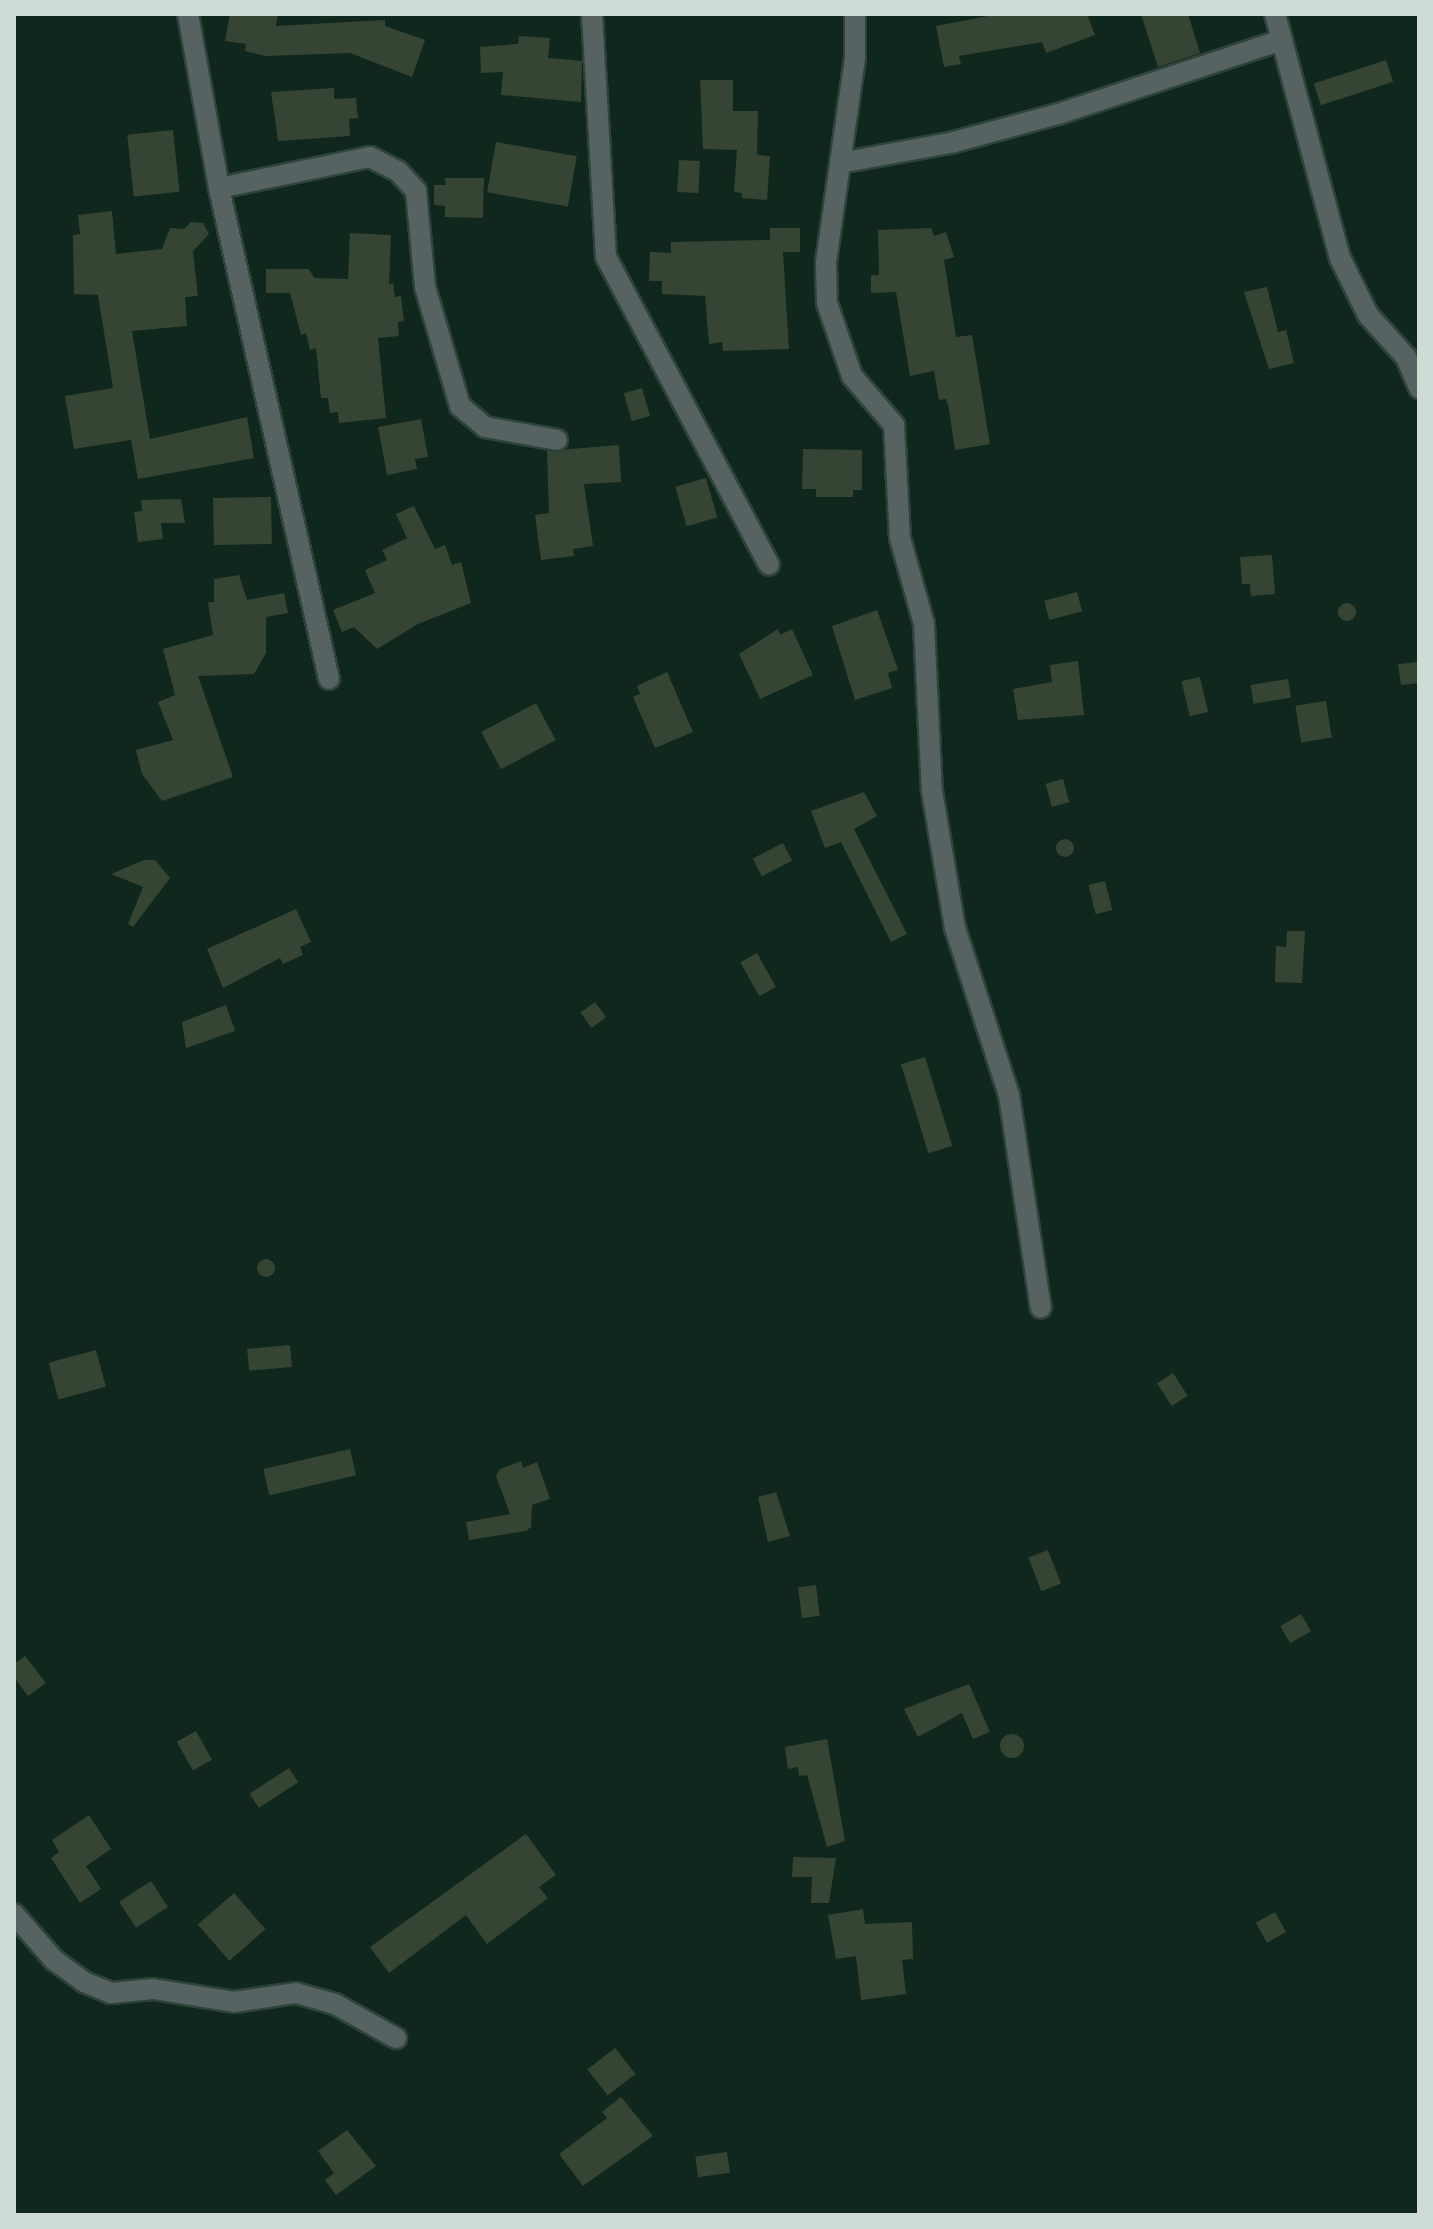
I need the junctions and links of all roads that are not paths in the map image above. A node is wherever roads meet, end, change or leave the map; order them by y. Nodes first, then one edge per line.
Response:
1 (188, 14) edge
2 (592, 14) edge
3 (855, 14) edge
4 (1275, 14) edge
5 (1282, 40) junction
6 (840, 163) junction
7 (219, 188) junction
8 (1419, 388) edge
9 (557, 440) dead end
10 (769, 565) dead end
11 (329, 679) dead end
12 (1041, 1308) dead end
13 (14, 1914) edge
14 (396, 2038) dead end

1 - 7 street
2 - 10 street
3 - 6 street
4 - 5 street
5 - 6 street
5 - 8 street
6 - 12 street
7 - 9 street
7 - 11 street
13 - 14 street

